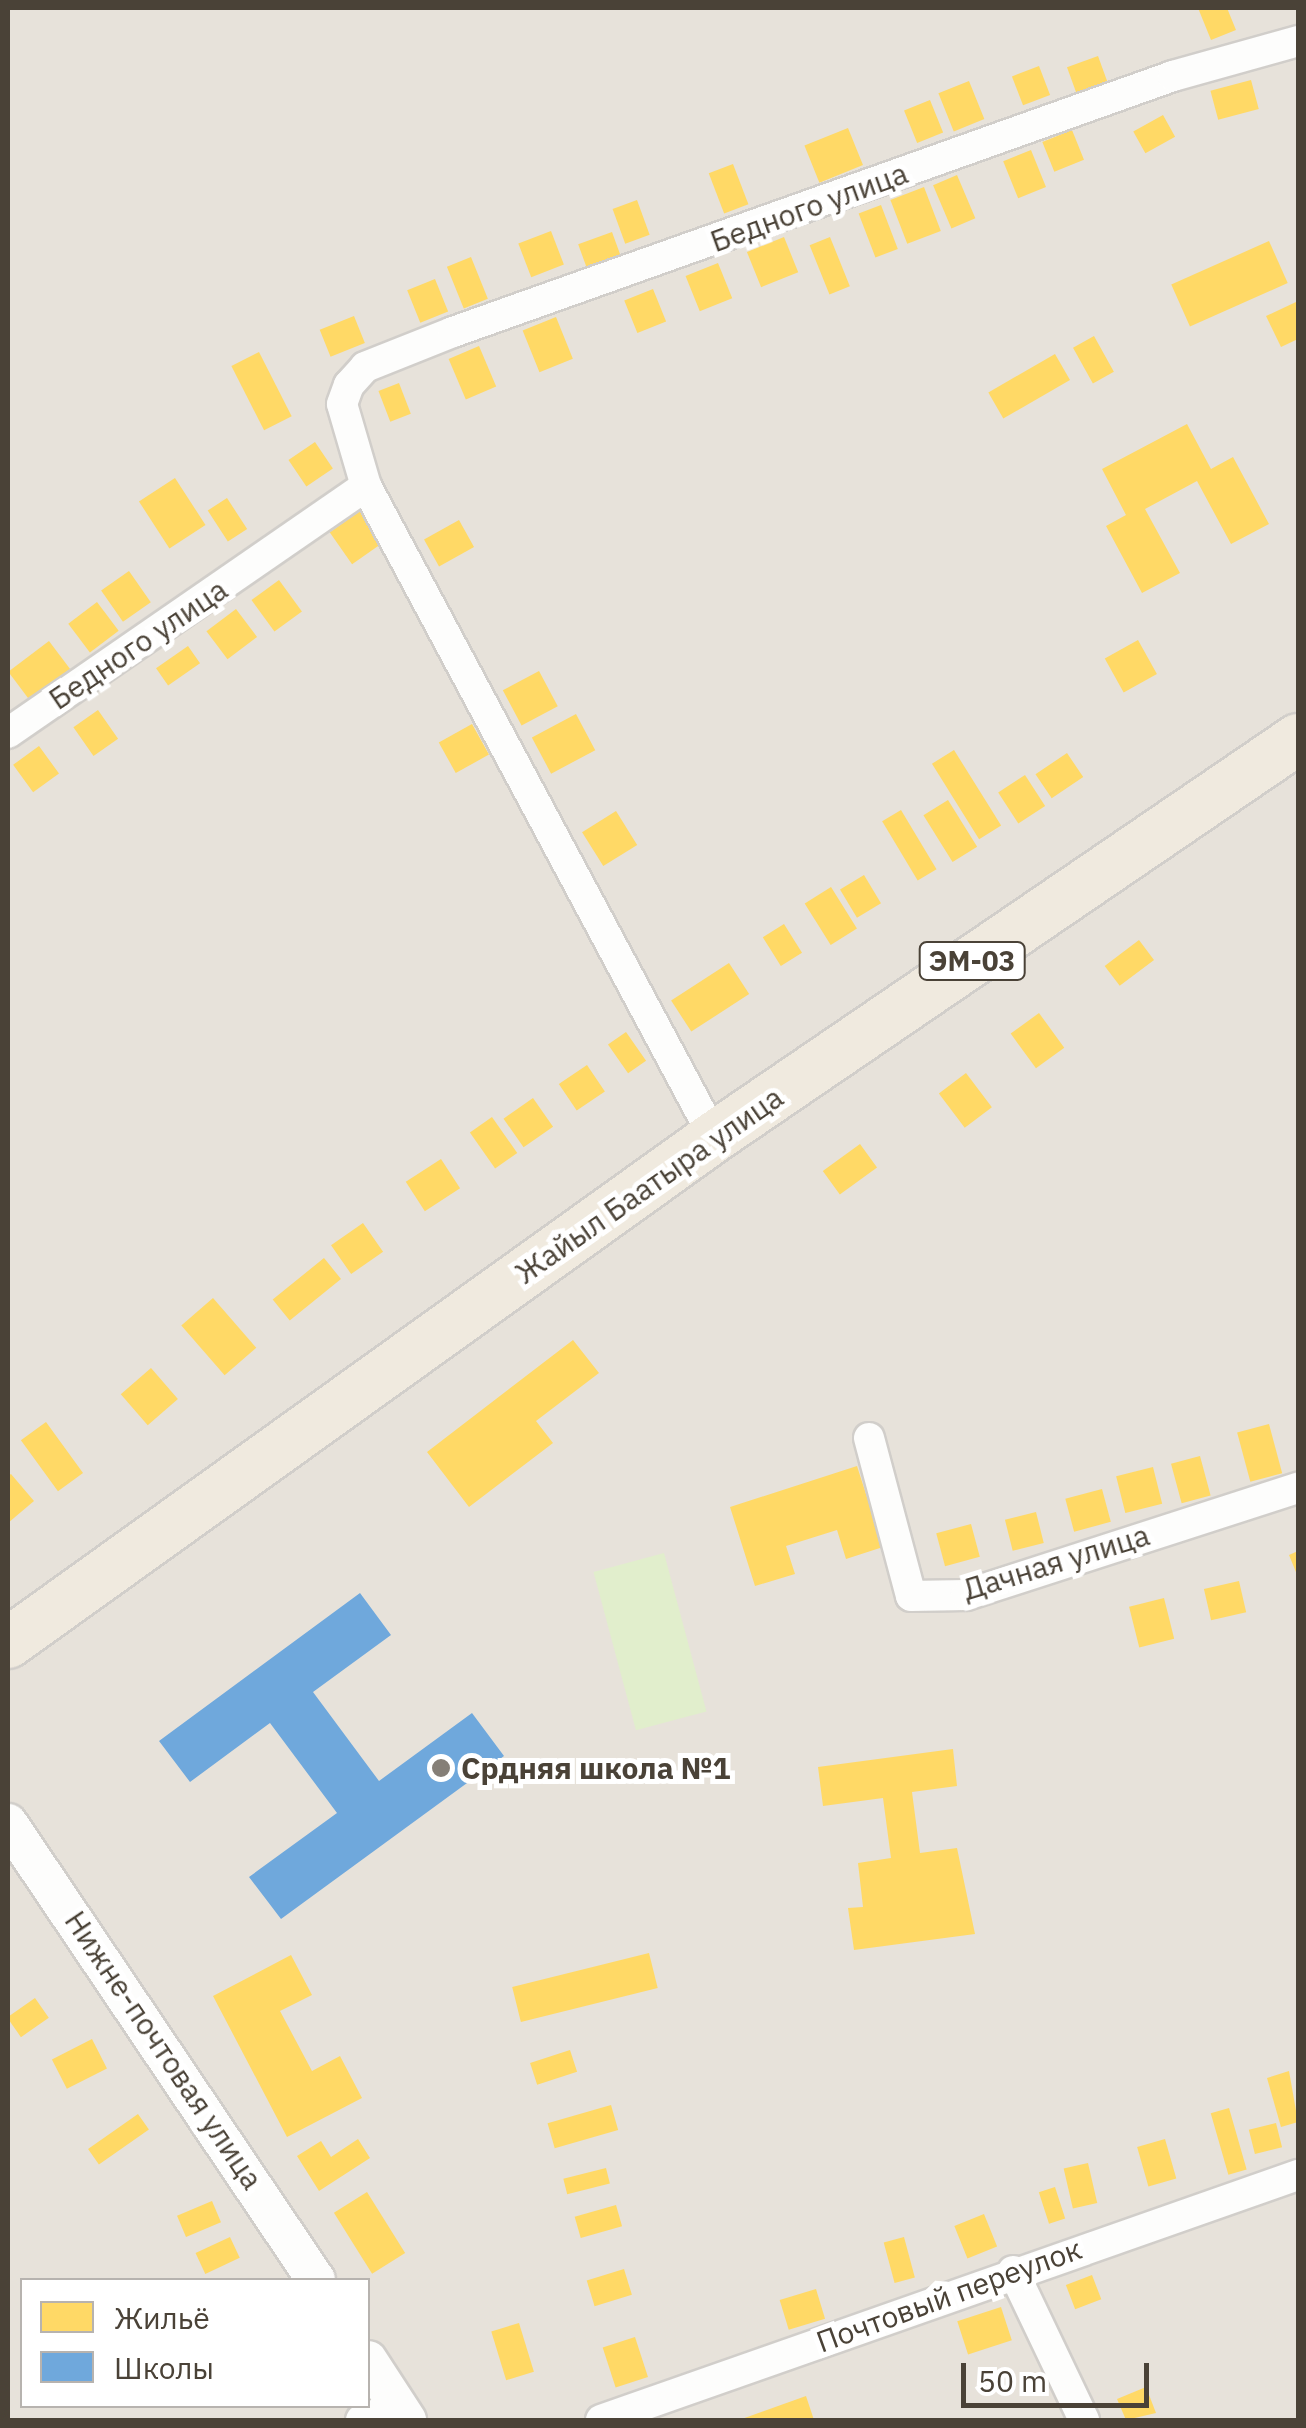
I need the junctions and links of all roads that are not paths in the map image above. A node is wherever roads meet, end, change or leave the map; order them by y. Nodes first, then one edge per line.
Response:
1 (1298, 41) edge
2 (366, 486) junction
3 (8, 732) edge
4 (1298, 739) edge
5 (714, 1138) junction
6 (868, 1438) dead end
7 (1298, 1488) edge
8 (8, 1643) edge
9 (8, 1823) edge
10 (1298, 2175) edge
11 (1014, 2271) junction
12 (315, 2278) edge
13 (370, 2363) edge
14 (402, 2414) edge
15 (361, 2420) edge
16 (601, 2420) edge
17 (1084, 2420) edge

1 - 2 street, Бедного улица
2 - 3 street, Бедного улица
2 - 5 street
4 - 5 highway, Жайыл Баатыра улица / ЭМ-03
5 - 8 highway, Жайыл Баатыра улица / ЭМ-03
6 - 7 street, Дачная улица
9 - 12 street, Нижне-почтовая улица
10 - 11 street, Почтовый переулок
11 - 16 street, Почтовый переулок
11 - 17 street
13 - 14 street
14 - 15 street

